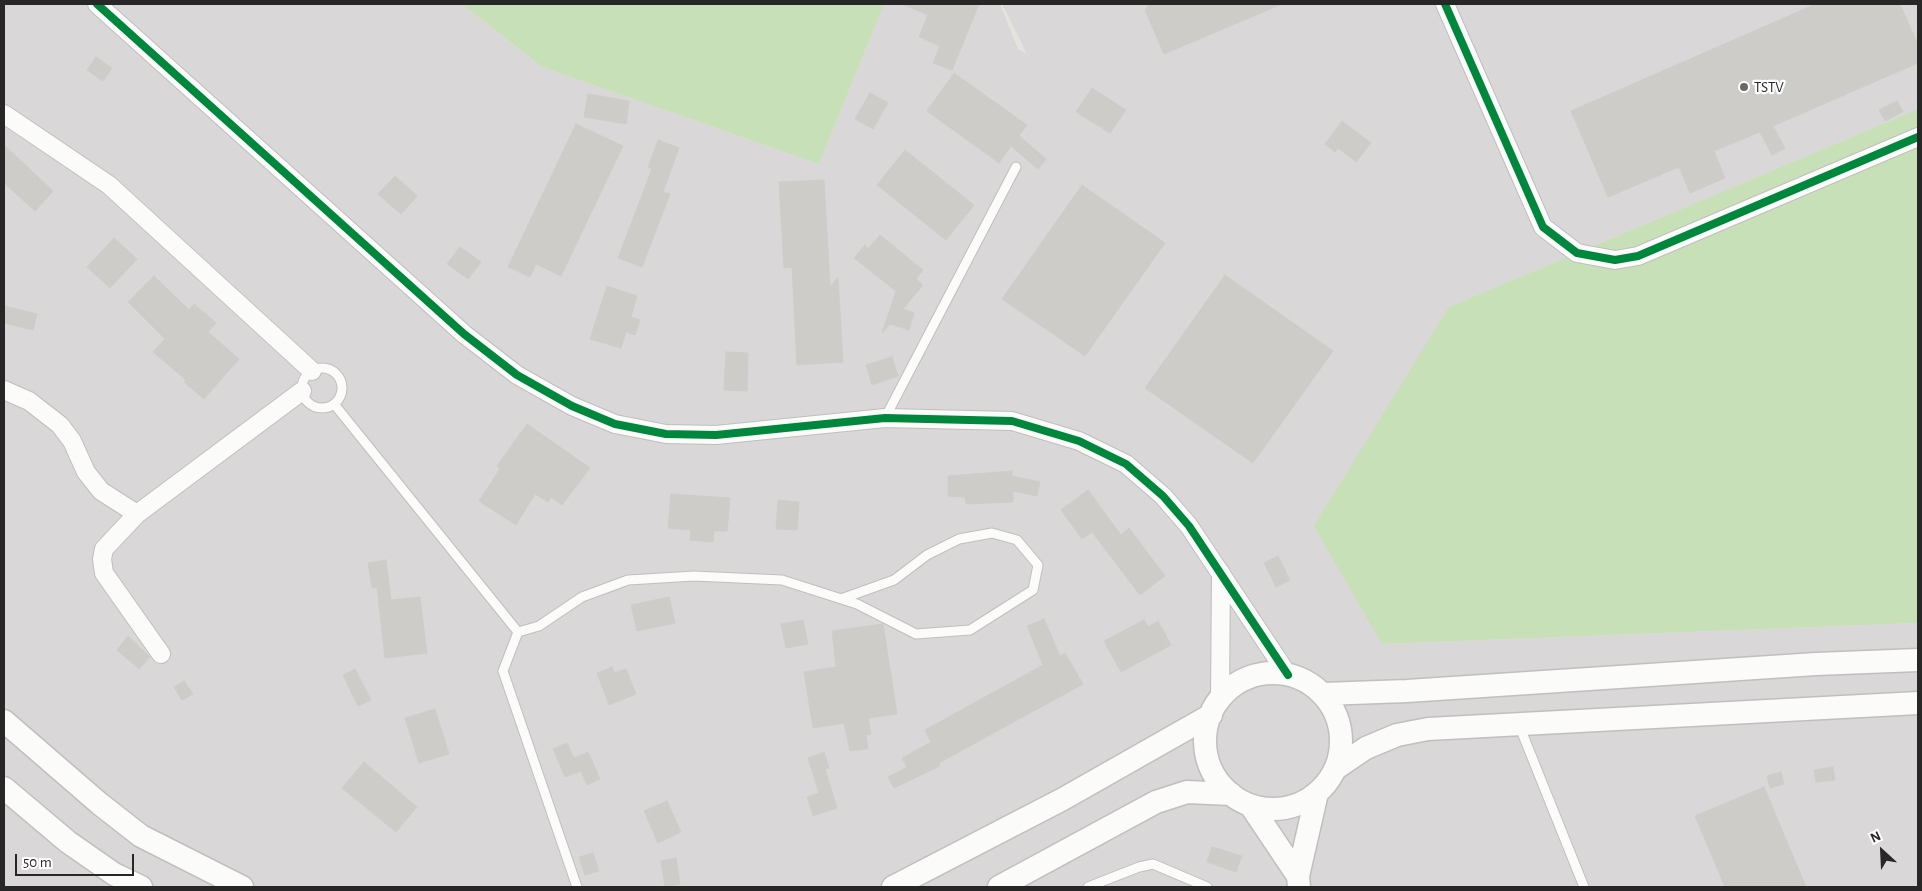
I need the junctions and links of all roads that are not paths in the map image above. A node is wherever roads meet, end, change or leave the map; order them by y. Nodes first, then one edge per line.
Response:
1 (1445, 4) edge
2 (106, 7) edge
3 (4, 114) edge
4 (1918, 137) edge
5 (1016, 167) dead end
6 (312, 371) junction
7 (4, 390) edge
8 (302, 391) junction
9 (334, 404) junction
10 (885, 418) junction
11 (137, 514) junction
12 (1221, 573) junction
13 (841, 599) junction
14 (518, 632) junction
15 (161, 654) dead end
16 (1918, 660) edge
17 (1288, 675) junction
18 (1323, 694) junction
19 (1918, 703) edge
20 (1215, 707) junction
21 (4, 721) edge
22 (1519, 725) junction
23 (1335, 769) junction
24 (4, 788) edge
25 (1317, 792) junction
26 (1231, 794) junction
27 (1252, 806) junction
28 (1299, 882) edge
29 (141, 887) edge
30 (242, 887) edge
31 (577, 887) edge
32 (893, 887) edge
33 (999, 887) edge
34 (1088, 887) edge
35 (1207, 887) edge
36 (1584, 887) edge

1 - 4 street
2 - 10 street
3 - 6 street
5 - 10 lane
6 - 8 lane
6 - 9 lane
7 - 11 street
8 - 9 lane
8 - 11 street
9 - 14 lane
10 - 12 street
11 - 15 street
12 - 17 street
12 - 20 street
13 - 13 lane
13 - 14 lane
14 - 31 lane
16 - 18 street
17 - 18 street
17 - 20 street
18 - 23 street
19 - 22 street
20 - 26 street
20 - 32 street
21 - 30 street
22 - 23 street
22 - 36 lane
23 - 25 street
24 - 29 street
25 - 27 street
25 - 28 street
26 - 27 street
26 - 33 street
27 - 28 street
34 - 35 lane

